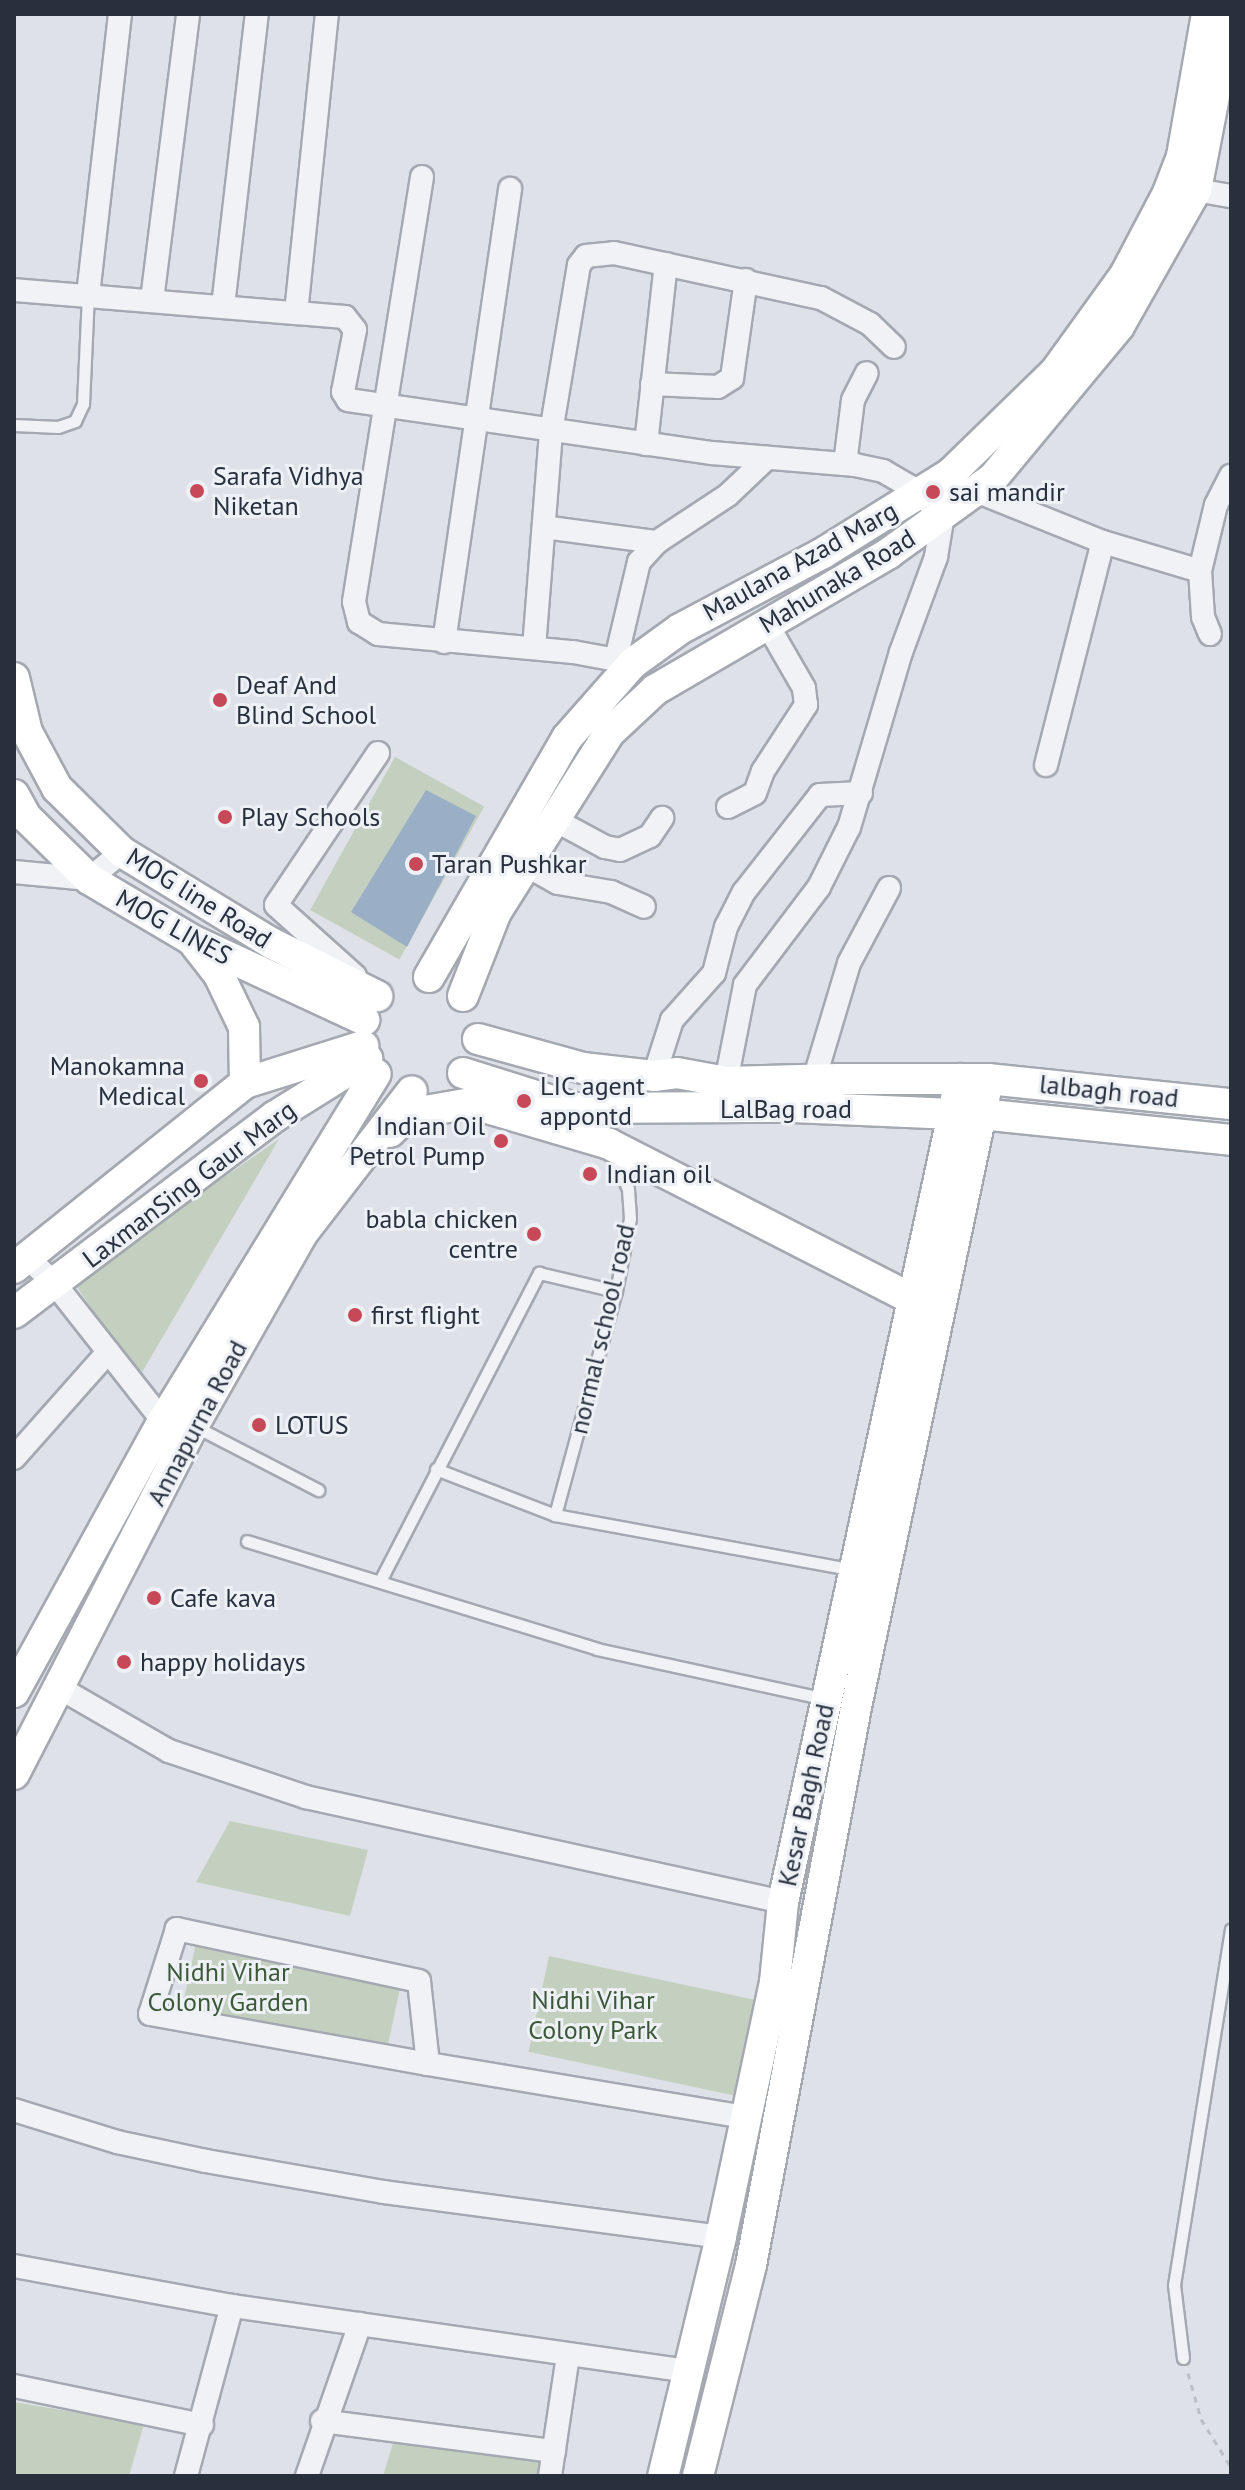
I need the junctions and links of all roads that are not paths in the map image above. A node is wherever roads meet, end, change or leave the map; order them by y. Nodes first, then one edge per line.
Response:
1 (120, 14) edge
2 (188, 14) edge
3 (257, 14) edge
4 (327, 14) edge
5 (1201, 14) edge
6 (1209, 14) edge
7 (1230, 14) edge
8 (422, 177) dead end
9 (510, 189) dead end
10 (1196, 190) junction
11 (1231, 196) edge
12 (666, 264) junction
13 (746, 280) junction
14 (14, 290) edge
15 (88, 295) junction
16 (152, 300) junction
17 (223, 306) junction
18 (296, 313) junction
19 (894, 347) dead end
20 (867, 373) dead end
21 (652, 384) junction
22 (384, 407) junction
23 (473, 419) junction
24 (14, 425) edge
25 (551, 432) junction
26 (646, 444) junction
27 (767, 458) junction
28 (845, 464) junction
29 (1231, 476) edge
30 (976, 491) junction
31 (918, 494) junction
32 (943, 515) junction
33 (544, 527) junction
34 (657, 542) junction
35 (1103, 542) junction
36 (1200, 571) junction
37 (767, 624) junction
38 (1210, 634) dead end
39 (444, 642) junction
40 (534, 648) junction
41 (625, 661) junction
42 (14, 678) edge
43 (378, 753) dead end
44 (1046, 765) dead end
45 (861, 793) junction
46 (14, 795) edge
47 (728, 807) dead end
48 (662, 818) dead end
49 (553, 819) junction
50 (122, 852) junction
51 (513, 858) junction
52 (14, 872) edge
53 (89, 879) junction
54 (889, 888) dead end
55 (644, 907) dead end
56 (192, 940) junction
57 (429, 977) junction
58 (463, 996) junction
59 (369, 1039) junction
60 (478, 1039) junction
61 (463, 1073) junction
62 (654, 1076) junction
63 (974, 1079) junction
64 (814, 1080) junction
65 (726, 1082) junction
66 (245, 1083) junction
67 (412, 1091) junction
68 (1231, 1104) edge
69 (574, 1108) junction
70 (967, 1114) junction
71 (1231, 1140) edge
72 (609, 1144) junction
73 (370, 1151) junction
74 (21, 1263) edge
75 (55, 1284) junction
76 (616, 1291) junction
77 (912, 1299) junction
78 (14, 1313) edge
79 (108, 1352) junction
80 (163, 1421) junction
81 (193, 1426) junction
82 (14, 1458) edge
83 (436, 1469) junction
84 (318, 1490) dead end
85 (555, 1515) junction
86 (247, 1541) dead end
87 (857, 1570) junction
88 (380, 1581) junction
89 (58, 1687) junction
90 (14, 1692) edge
91 (826, 1699) junction
92 (856, 1707) junction
93 (14, 1774) edge
94 (783, 1902) junction
95 (1231, 1930) edge
96 (428, 2064) junction
97 (14, 2110) edge
98 (744, 2117) junction
99 (721, 2237) junction
100 (14, 2266) edge
101 (232, 2306) junction
102 (360, 2324) junction
103 (568, 2356) junction
104 (1183, 2358) road end
105 (690, 2371) junction
106 (14, 2386) edge
107 (322, 2421) junction
108 (202, 2425) junction
109 (554, 2451) junction
110 (186, 2476) edge
111 (307, 2476) edge
112 (550, 2476) edge
113 (663, 2476) edge
114 (698, 2476) edge

1 - 15 street
2 - 16 street
3 - 17 street
4 - 18 street
5 - 6 street
6 - 31 main road, Maulana Azad Marg
7 - 10 main road, Mahunaka Road
8 - 22 street
9 - 23 street
10 - 11 street
10 - 30 main road, Mahunaka Road
12 - 13 street
12 - 21 street
12 - 25 street
13 - 19 street
13 - 21 street
14 - 15 street
15 - 16 street
15 - 24 lane
16 - 17 street
17 - 18 street
18 - 22 street
20 - 28 street
21 - 26 street
22 - 23 street
22 - 39 street
23 - 25 street
23 - 39 street
25 - 26 street
25 - 33 street
26 - 27 street
27 - 28 street
27 - 34 street
28 - 31 street
29 - 36 street
30 - 32 main road, Mahunaka Road
30 - 35 street
31 - 32 street
31 - 41 main road, Maulana Azad Marg
32 - 37 main road, Mahunaka Road
32 - 45 street
33 - 34 street
33 - 40 street
34 - 41 street
35 - 36 street
35 - 44 street
36 - 38 street
37 - 47 street
37 - 49 main road, Mahunaka Road
39 - 40 street
40 - 41 street
41 - 51 main road, Maulana Azad Marg
42 - 50 main road, MOG line Road
43 - 59 street
45 - 62 street
45 - 65 street
46 - 53 main road, MOG LINES
48 - 49 street
49 - 51 main road, Mahunaka Road
50 - 53 street
50 - 59 main road, MOG line Road
51 - 55 street
51 - 57 main road, Maulana Azad Marg
51 - 58 main road, Mahunaka Road
52 - 53 street
53 - 56 main road, MOG LINES
54 - 64 street
56 - 59 main road, MOG LINES
56 - 66 main road
57 - 58 main road
57 - 59 main road
58 - 60 main road
59 - 66 main road, LaxmanSing Gaur Marg
59 - 67 main road
59 - 75 main road, LaxmanSing Gaur Marg
59 - 80 main road, Annapurna Road
60 - 61 main road
60 - 62 main road
61 - 67 main road
61 - 69 main road
62 - 65 main road, lalbagh road
63 - 64 main road, lalbagh road
63 - 68 main road, lalbagh road
63 - 70 main road
64 - 65 main road, lalbagh road
66 - 74 main road, LaxmanSing Gaur Marg
67 - 73 main road, Annapurna Road
69 - 70 main road, LalBag road
69 - 72 main road
70 - 71 main road, LalBag road
70 - 77 main road, Kesar Bagh Road
70 - 92 main road, Kesar Bagh Road
72 - 73 main road
72 - 76 lane, normal school road
72 - 77 main road
73 - 81 main road, Annapurna Road
74 - 75 street
75 - 78 main road, LaxmanSing Gaur Marg
75 - 79 street
76 - 83 lane
76 - 85 lane, normal school road
77 - 87 main road, Kesar Bagh Road
79 - 80 street
79 - 82 street
80 - 90 main road, Annapurna Road
81 - 84 lane
81 - 89 main road, Annapurna Road
83 - 85 lane
83 - 88 lane
85 - 87 lane
86 - 88 lane
87 - 91 main road, Kesar Bagh Road
88 - 91 lane
89 - 93 main road, Annapurna Road
89 - 94 street
91 - 92 street
91 - 94 main road, Kesar Bagh Road
92 - 114 main road, Kesar Bagh Road
94 - 98 main road, Kesar Bagh Road
95 - 104 lane
96 - 96 street
96 - 98 street
97 - 99 street
98 - 99 main road, Kesar Bagh Road
99 - 105 main road, Kesar Bagh Road
100 - 101 street
101 - 102 street
101 - 108 street
102 - 103 street
102 - 107 street
103 - 105 street
103 - 109 street
105 - 113 main road, Kesar Bagh Road
106 - 108 street
107 - 109 street
107 - 111 street
108 - 110 street
109 - 112 street

